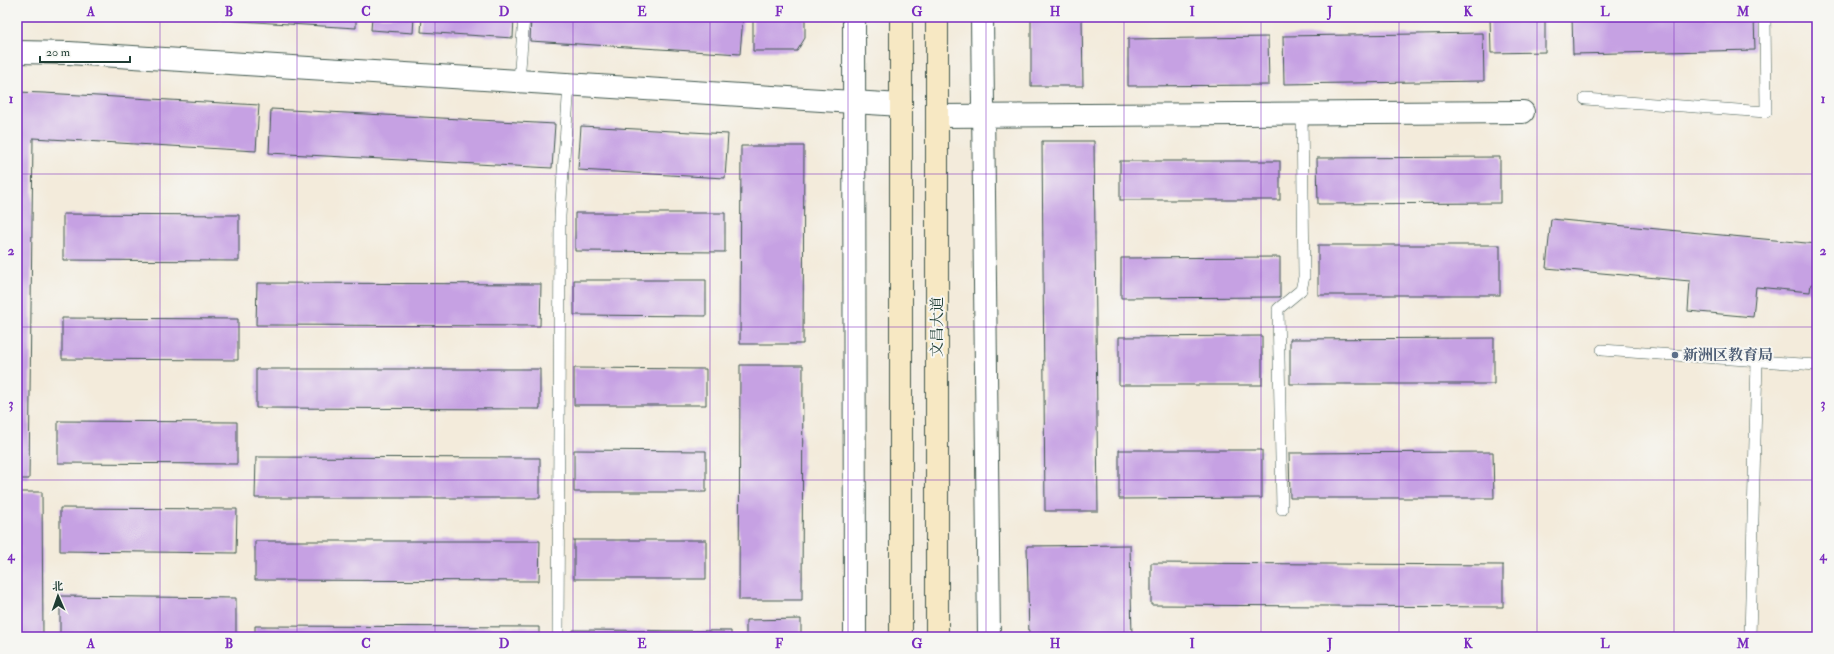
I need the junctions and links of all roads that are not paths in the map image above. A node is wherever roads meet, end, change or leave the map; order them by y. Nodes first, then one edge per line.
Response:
1 (524, 17) edge
2 (854, 17) edge
3 (901, 17) edge
4 (937, 17) edge
5 (982, 17) edge
6 (1765, 17) edge
7 (17, 52) edge
8 (519, 81) junction
9 (569, 84) junction
10 (1585, 99) dead end
11 (854, 102) junction
12 (901, 105) junction
13 (1523, 112) dead end
14 (1302, 113) junction
15 (983, 115) junction
16 (937, 116) junction
17 (1602, 350) dead end
18 (1757, 360) junction
19 (1817, 365) edge
20 (1282, 509) dead end
21 (558, 637) edge
22 (855, 637) edge
23 (901, 637) edge
24 (937, 637) edge
25 (989, 637) edge
26 (1750, 637) edge

1 - 8 lane
2 - 11 street
3 - 12 main road
4 - 16 main road, 文昌大道
5 - 15 street
6 - 10 lane
7 - 8 street
8 - 9 street
9 - 11 street
9 - 21 lane
11 - 12 street
11 - 22 street
12 - 23 main road
13 - 14 street
14 - 15 street
14 - 20 lane
15 - 16 street
15 - 25 street
16 - 24 main road, 文昌大道
17 - 18 lane
18 - 19 lane
18 - 26 lane

